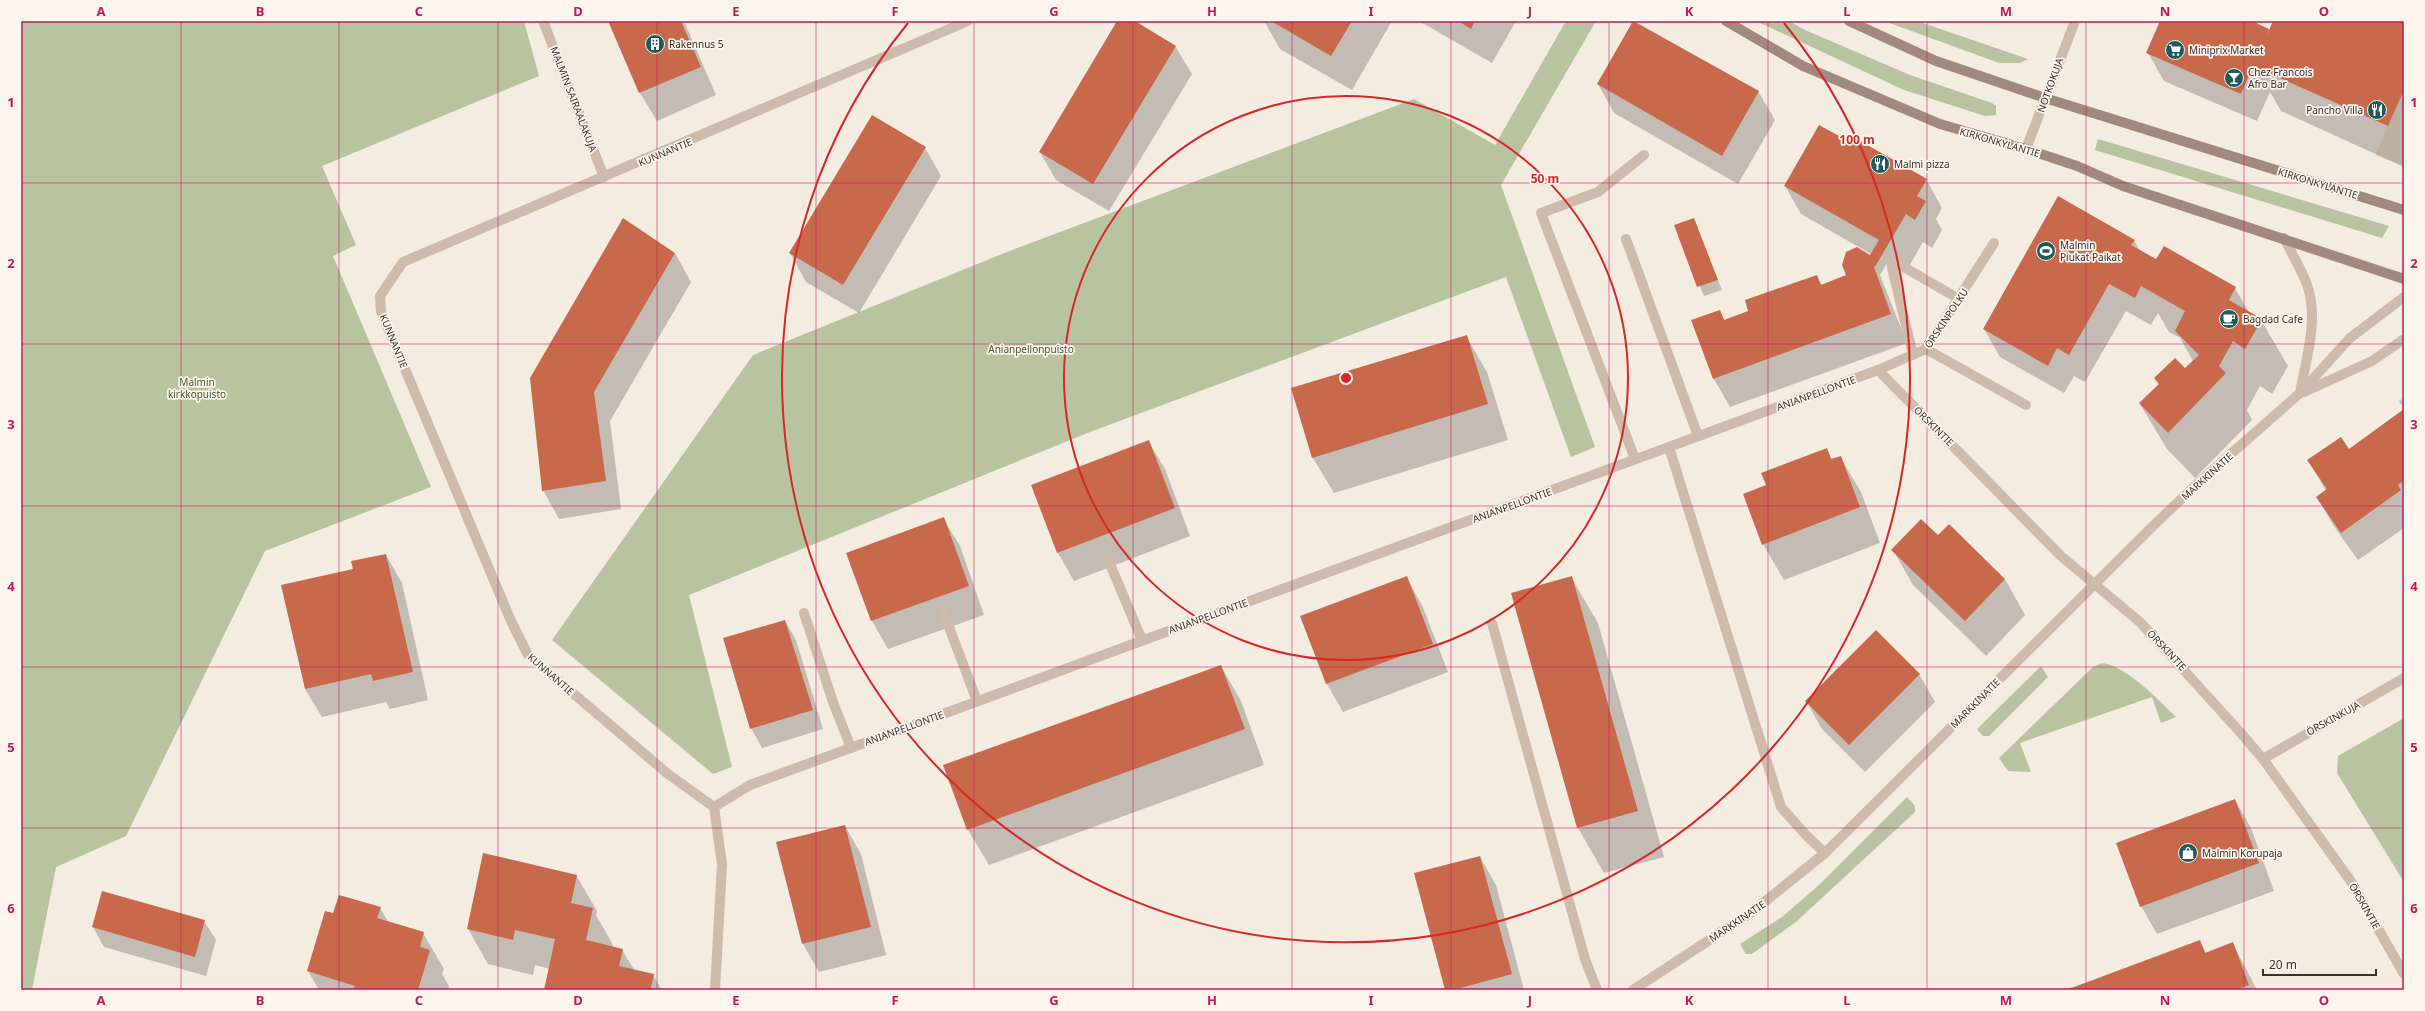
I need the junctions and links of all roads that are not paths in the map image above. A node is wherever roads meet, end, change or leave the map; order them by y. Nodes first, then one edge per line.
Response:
1 (543, 21) edge
2 (968, 21) edge
3 (1726, 21) edge
4 (1849, 21) edge
5 (2075, 21) edge
6 (2045, 98) junction
7 (2026, 148) junction
8 (1644, 155) dead end
9 (604, 177) junction
10 (2404, 210) edge
11 (2284, 238) junction
12 (1626, 239) dead end
13 (1994, 243) dead end
14 (2404, 279) edge
15 (2404, 297) edge
16 (1959, 299) junction
17 (2404, 339) edge
18 (1926, 350) junction
19 (1913, 355) junction
20 (1878, 370) junction
21 (2300, 393) junction
22 (2026, 405) dead end
23 (1698, 436) junction
24 (1669, 447) junction
25 (1635, 459) junction
26 (1107, 557) dead end
27 (2094, 584) junction
28 (942, 611) dead end
29 (804, 613) dead end
30 (1492, 623) dead end
31 (1142, 640) junction
32 (2404, 678) edge
33 (978, 701) junction
34 (851, 748) junction
35 (2263, 759) junction
36 (714, 807) junction
37 (1825, 852) junction
38 (2404, 974) edge
39 (715, 990) edge
40 (1597, 990) edge
41 (1633, 990) edge

1 - 9 street, MALMIN SAIRAALAKUJA
2 - 9 street, KUNNANTIE
3 - 7 main road, KIRKONKYLÄNTIE
4 - 6 main road, KIRKONKYLÄNTIE
5 - 6 street, NOTKOKUJA
6 - 7 street, NOTKOKUJA
6 - 10 main road, KIRKONKYLÄNTIE
7 - 11 main road, KIRKONKYLÄNTIE
8 - 25 street
9 - 36 street, KUNNANTIE
11 - 14 main road, KIRKONKYLÄNTIE
11 - 21 street
12 - 23 street
13 - 16 street, ÖRSKINPOLKU
15 - 21 street, MARKKINATIE
16 - 18 street, ÖRSKINPOLKU
16 - 19 street
17 - 21 street, MARKKINATIE
18 - 19 street, ÖRSKINPOLKU
18 - 22 street
19 - 20 street, ÖRSKINPOLKU
20 - 23 street, ANIANPELLONTIE
20 - 27 street, ÖRSKINTIE
21 - 27 street, MARKKINATIE
23 - 24 street, ANIANPELLONTIE
24 - 25 street, ANIANPELLONTIE
24 - 37 street
25 - 31 street, ANIANPELLONTIE
26 - 31 street
27 - 35 street, ÖRSKINTIE
27 - 37 street, MARKKINATIE
28 - 33 street
29 - 34 street
30 - 40 street
31 - 33 street, ANIANPELLONTIE
32 - 35 street, ÖRSKINKUJA
33 - 34 street, ANIANPELLONTIE
34 - 36 street, ANIANPELLONTIE
35 - 38 street, ÖRSKINTIE
36 - 39 street
37 - 41 street, MARKKINATIE

